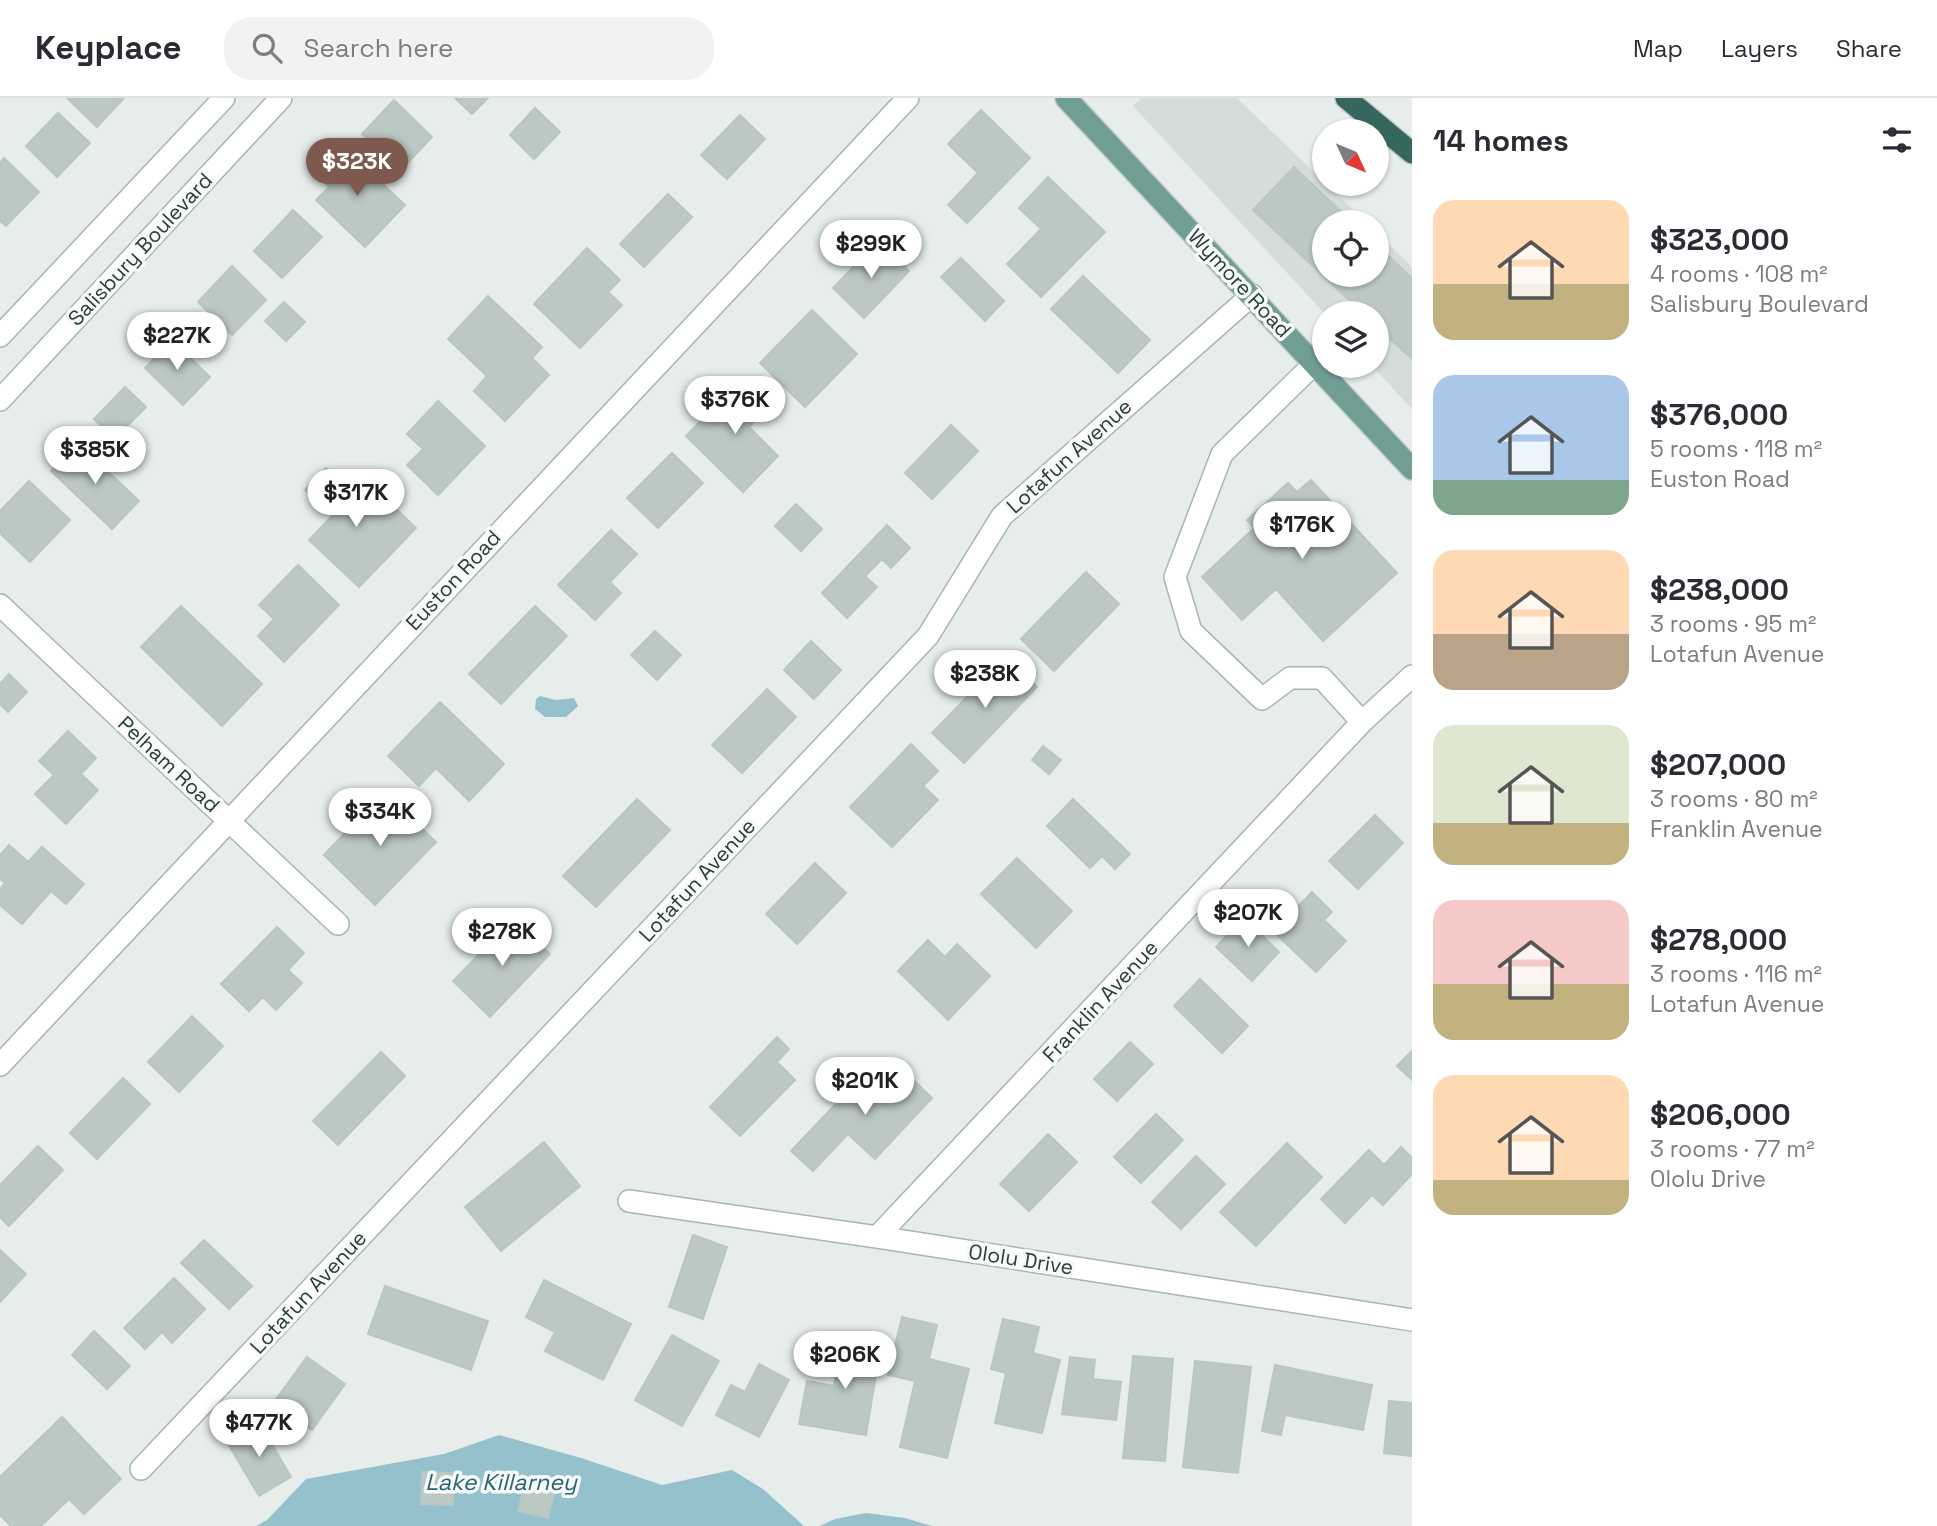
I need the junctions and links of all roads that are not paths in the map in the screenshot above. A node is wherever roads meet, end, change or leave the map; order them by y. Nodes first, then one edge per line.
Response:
1 (224, 98) edge
2 (281, 98) edge
3 (908, 98) edge
4 (1066, 98) edge
5 (1346, 98) edge
6 (1412, 153) edge
7 (1252, 295) junction
8 (0, 336) edge
9 (1312, 362) edge
10 (1312, 366) edge
11 (1327, 378) edge
12 (0, 400) edge
13 (1412, 469) edge
14 (0, 605) edge
15 (1412, 676) edge
16 (1362, 722) junction
17 (228, 820) junction
18 (338, 924) dead end
19 (0, 1065) edge
20 (629, 1201) dead end
21 (877, 1237) junction
22 (1412, 1320) edge
23 (141, 1469) dead end

1 - 8 street, Salisbury Boulevard
2 - 12 street, Salisbury Boulevard
3 - 17 street, Euston Road
4 - 7 main road, Wymore Road
5 - 6 highway
7 - 9 main road, Wymore Road
7 - 23 street, Lotafun Avenue
10 - 16 street
11 - 13 main road, Wymore Road
14 - 17 street, Pelham Road
15 - 16 street, Franklin Avenue
16 - 21 street, Franklin Avenue
17 - 18 street, Pelham Road
17 - 19 street, Euston Road
20 - 21 street, Ololu Drive
21 - 22 street, Ololu Drive

